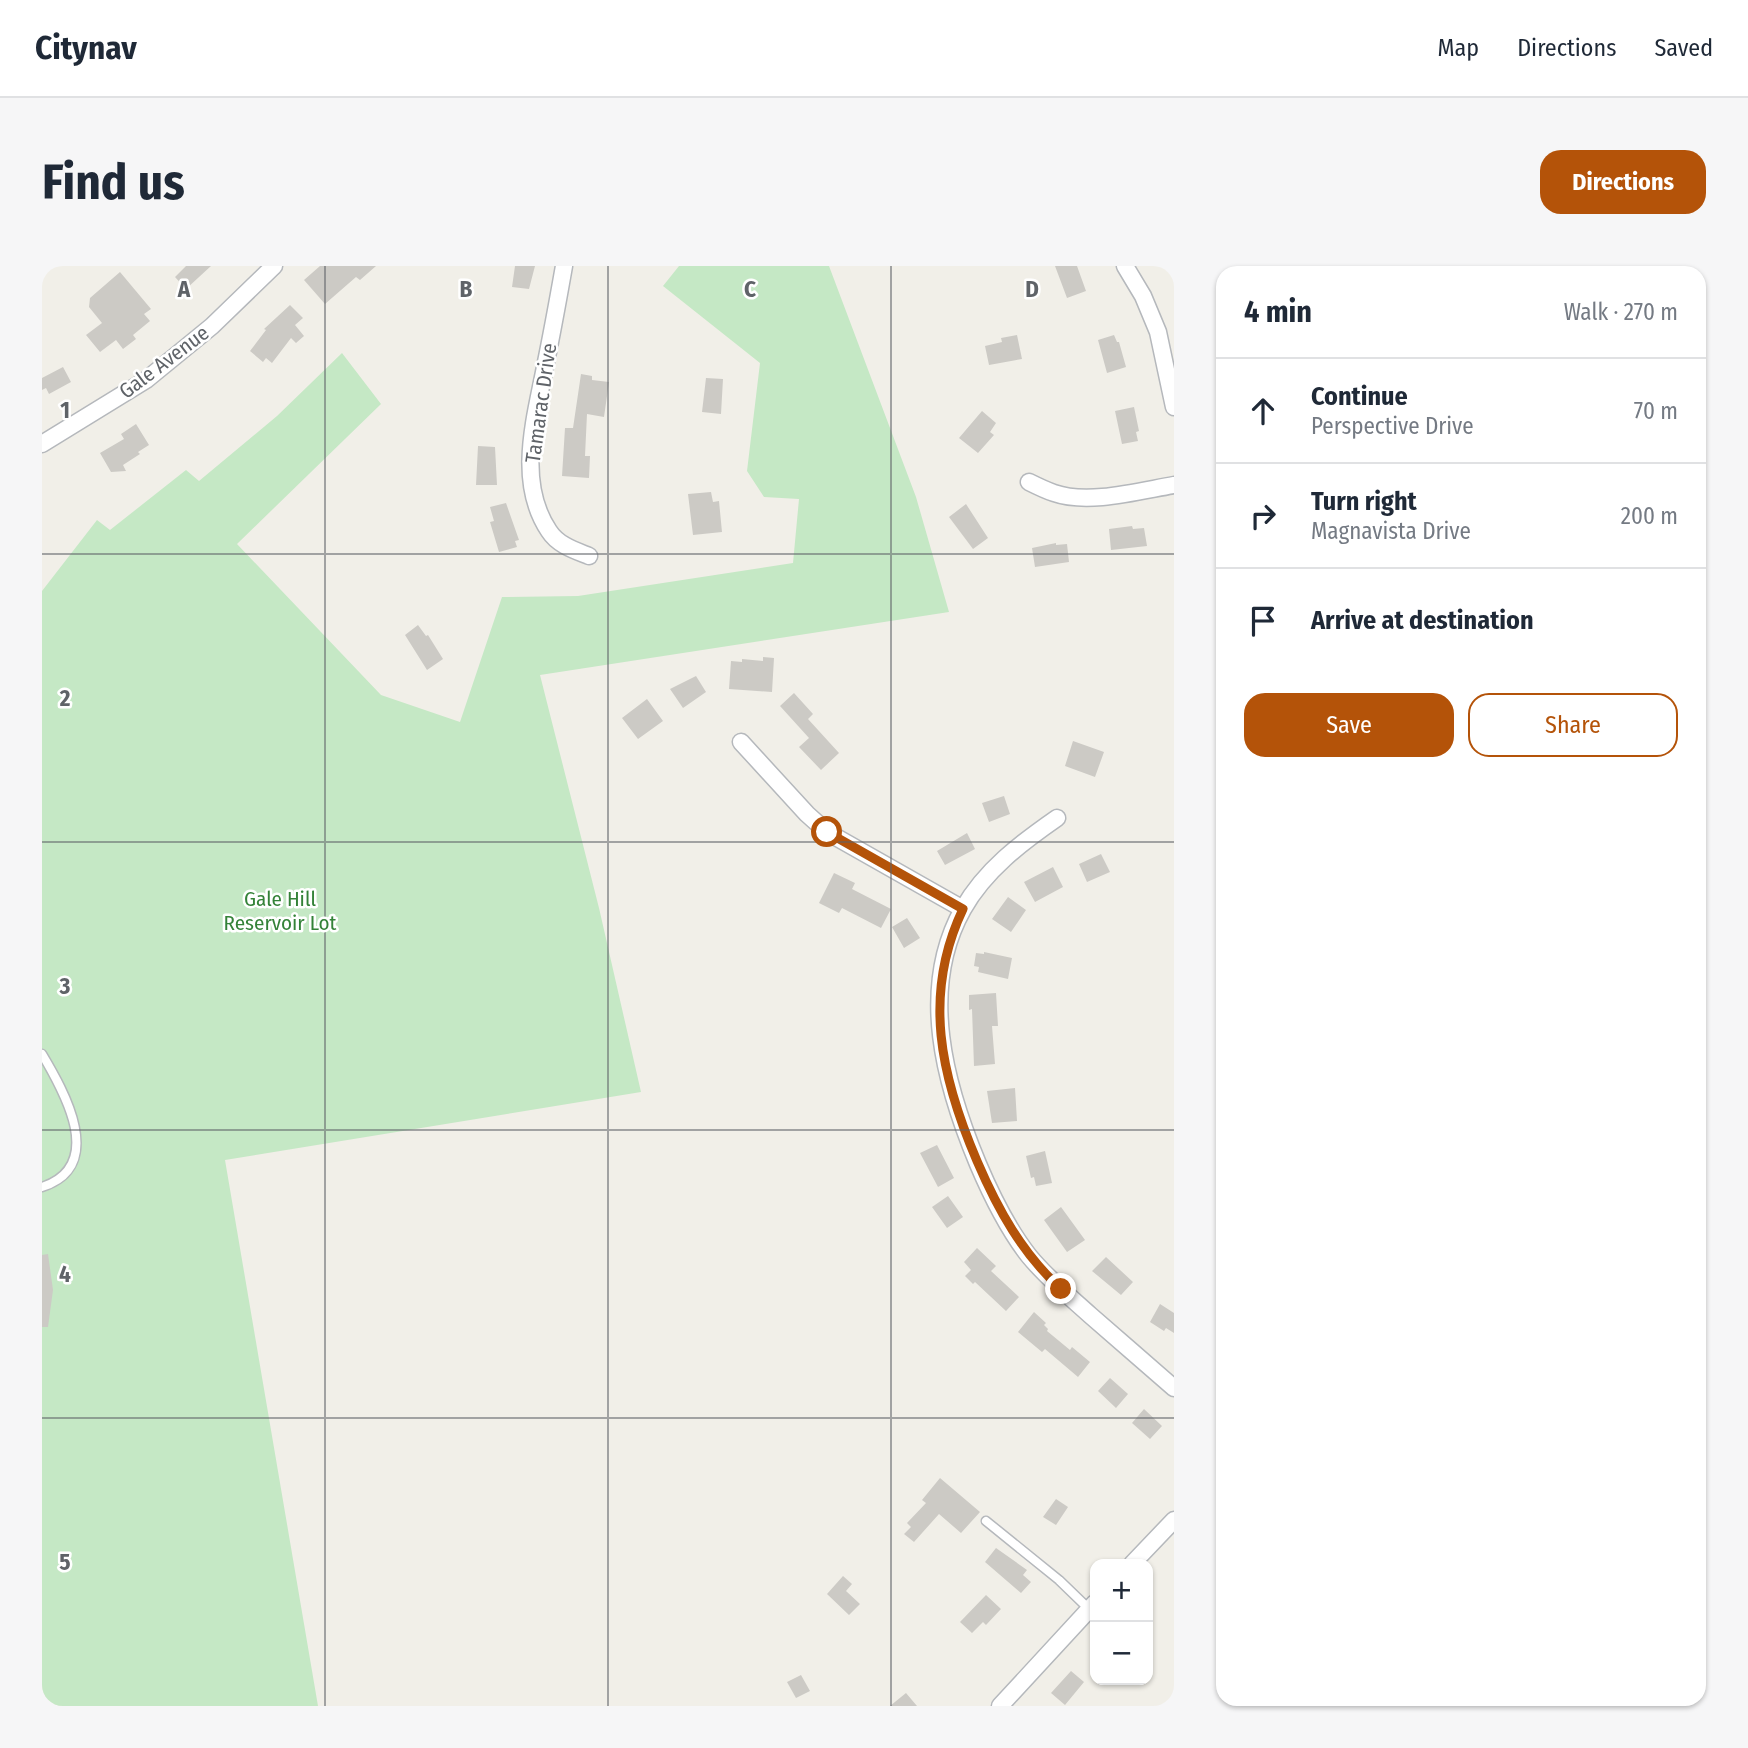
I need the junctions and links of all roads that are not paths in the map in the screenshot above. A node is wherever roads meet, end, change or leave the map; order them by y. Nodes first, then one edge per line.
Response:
1 (274, 266) edge
2 (564, 266) edge
3 (1125, 266) edge
4 (1174, 407) edge
5 (42, 444) edge
6 (1029, 482) dead end
7 (1174, 485) edge
8 (589, 556) dead end
9 (741, 742) dead end
10 (1057, 818) dead end
11 (963, 909) junction
12 (42, 1054) edge
13 (42, 1187) edge
14 (1174, 1388) edge
15 (1174, 1520) edge
16 (986, 1521) dead end
17 (1137, 1559) edge
18 (1090, 1604) edge
19 (1090, 1608) edge
20 (1000, 1706) edge

1 - 5 street, Gale Avenue
2 - 8 street, Tamarac Drive
3 - 4 street
6 - 7 street
9 - 11 street
10 - 11 street
11 - 14 street
12 - 13 lane
15 - 17 street
16 - 18 lane
19 - 20 street

